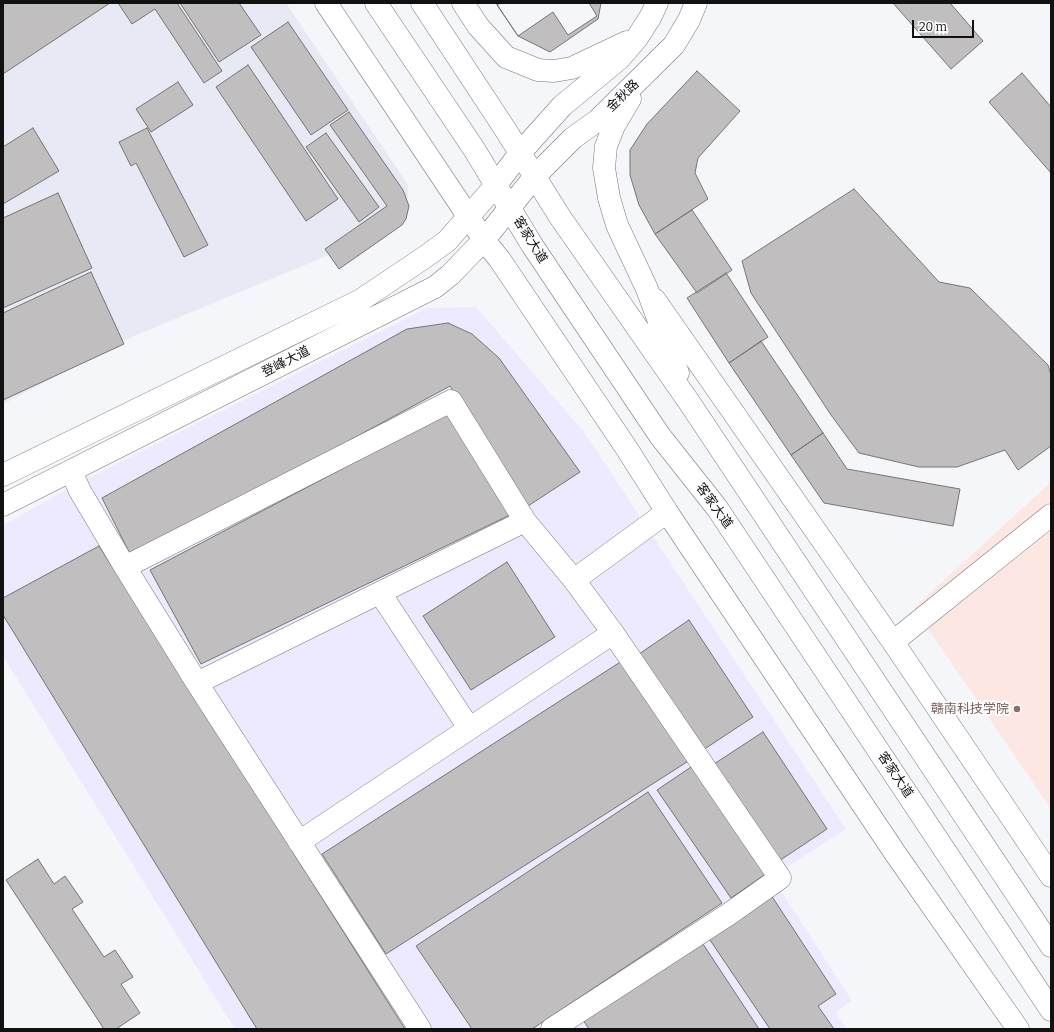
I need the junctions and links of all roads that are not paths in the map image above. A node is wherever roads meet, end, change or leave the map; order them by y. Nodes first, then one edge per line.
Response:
1 (326, 3) edge
2 (376, 3) edge
3 (422, 3) edge
4 (463, 3) edge
5 (656, 3) edge
6 (696, 3) edge
7 (637, 38) junction
8 (644, 76) junction
9 (520, 153) junction
10 (535, 176) junction
11 (496, 185) junction
12 (510, 209) junction
13 (469, 216) junction
14 (484, 240) junction
15 (647, 288) junction
16 (689, 402) junction
17 (71, 471) junction
18 (3, 475) edge
19 (3, 505) edge
20 (667, 512) junction
21 (1051, 515) edge
22 (525, 521) junction
23 (125, 567) junction
24 (574, 580) junction
25 (380, 593) junction
26 (613, 633) junction
27 (893, 642) junction
28 (197, 683) junction
29 (469, 728) junction
30 (299, 842) junction
31 (1051, 876) edge
32 (1051, 946) edge
33 (1051, 1010) edge
34 (562, 1026) edge
35 (420, 1029) edge
36 (1018, 1029) edge

1 - 13 street
2 - 11 street, 客家大道
3 - 9 street
4 - 7 street
5 - 7 street
6 - 8 street, 金秋路
7 - 9 street
8 - 10 street, 金秋路
8 - 15 street
9 - 10 street
9 - 11 street, 登峰大道
10 - 12 street, 登峰大道
10 - 16 street
11 - 12 street, 客家大道
11 - 13 street, 登峰大道
12 - 14 street, 登峰大道
12 - 33 street, 客家大道
13 - 14 street
13 - 18 street, 登峰大道
14 - 17 street, 登峰大道
14 - 20 street
15 - 16 street
15 - 27 street
16 - 32 street
17 - 19 street, 登峰大道
17 - 23 street
20 - 24 street
20 - 36 street
21 - 27 street
22 - 23 street
22 - 24 street
22 - 25 street
23 - 28 street
24 - 26 street
25 - 28 street
25 - 29 street
26 - 29 street
26 - 34 street
27 - 31 street
28 - 30 street
29 - 30 street
30 - 35 street

